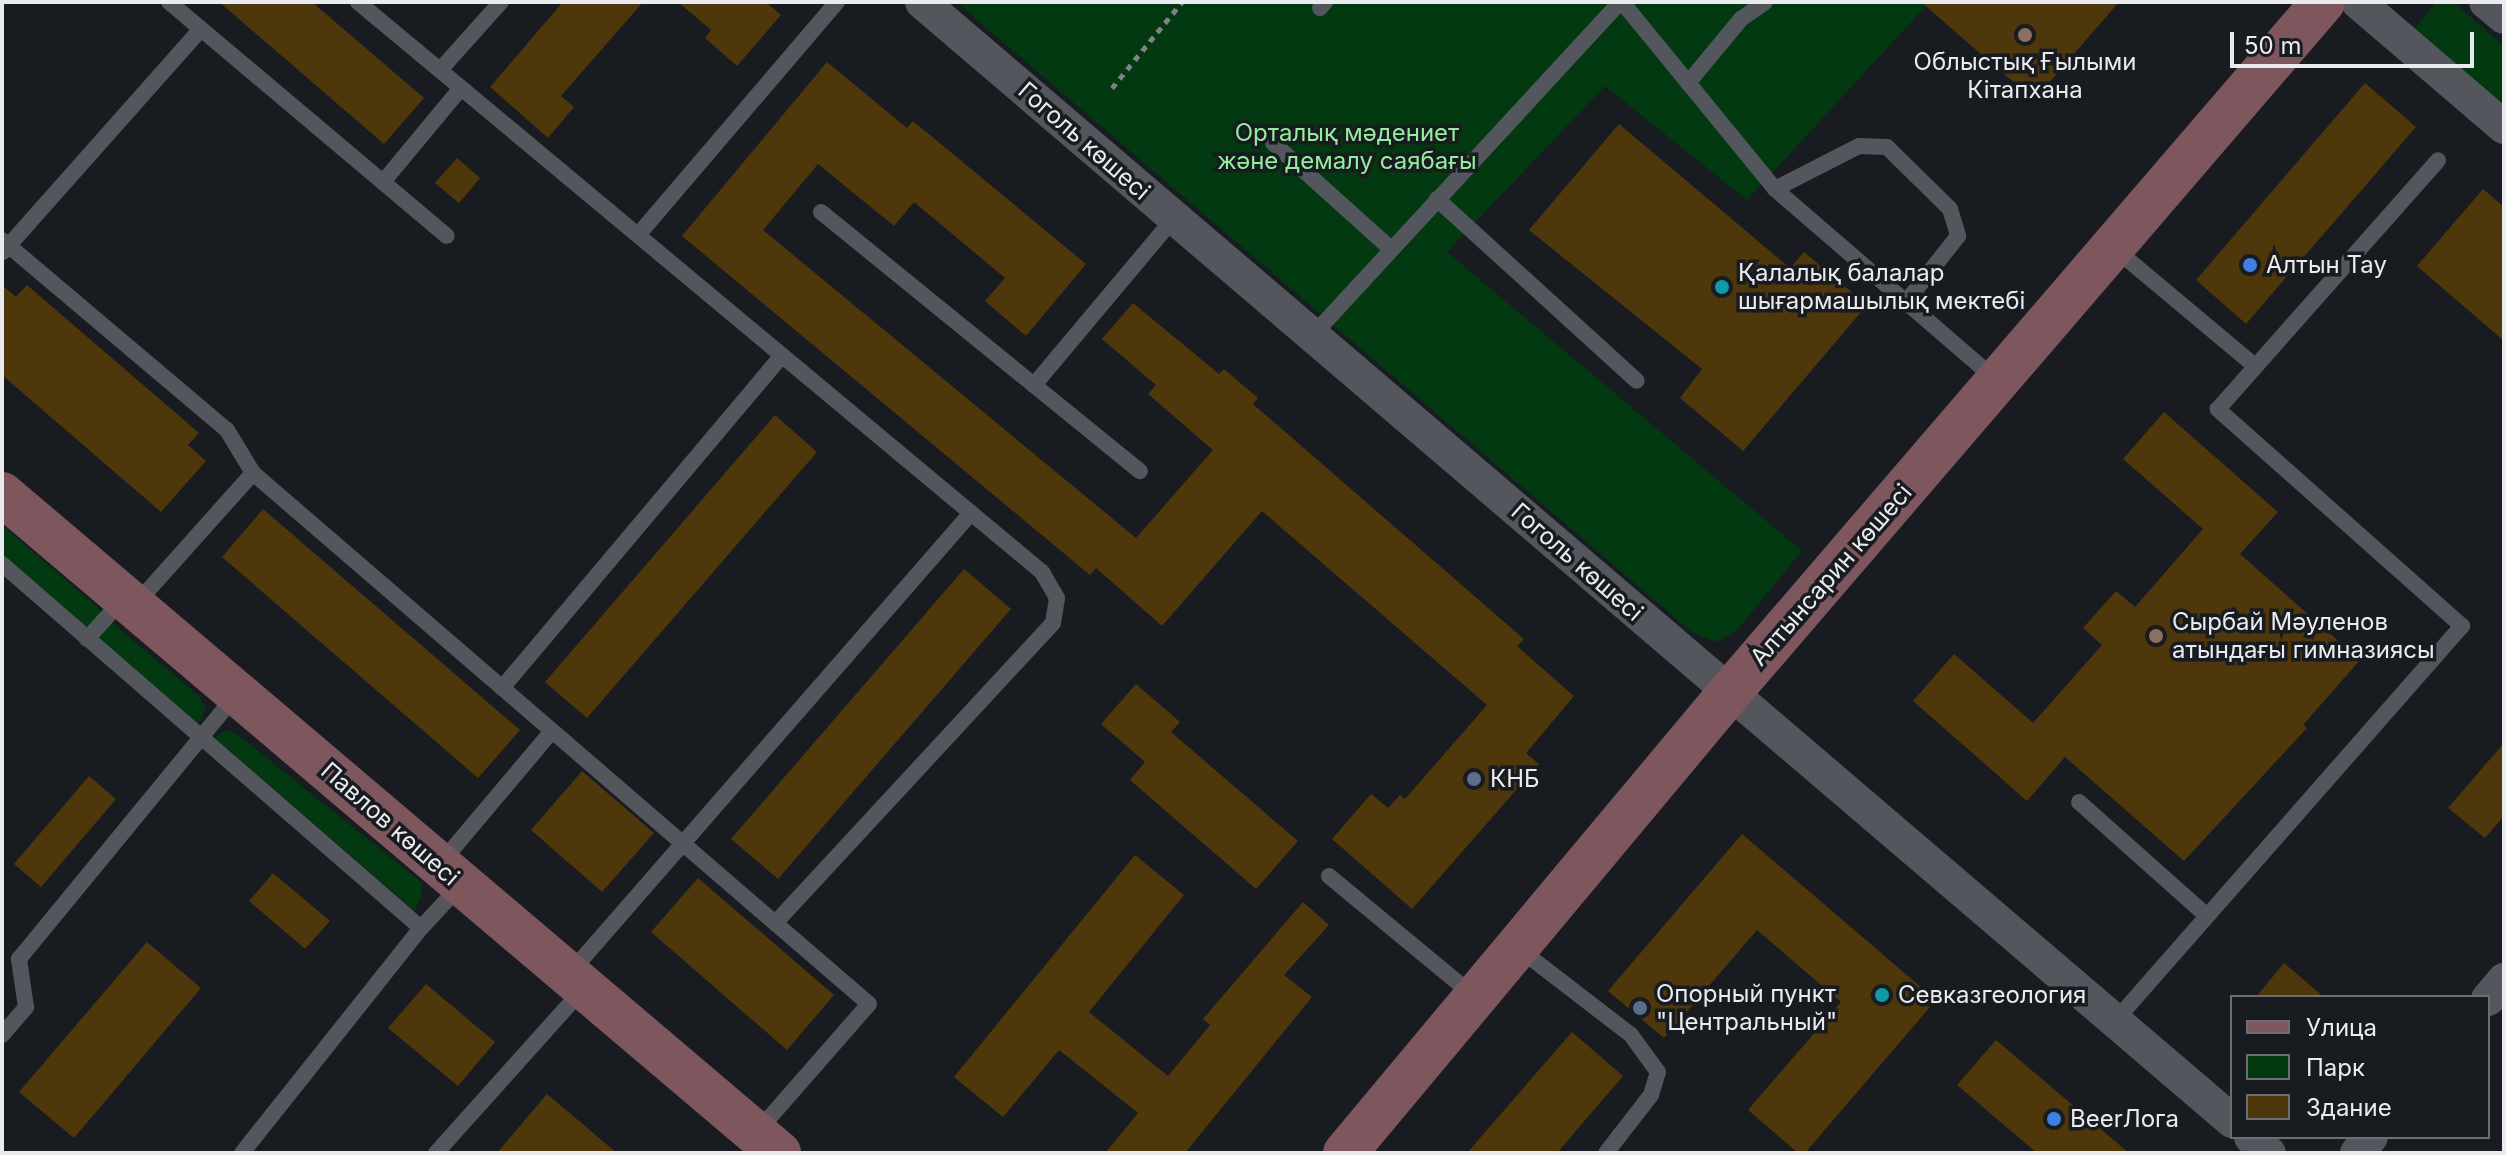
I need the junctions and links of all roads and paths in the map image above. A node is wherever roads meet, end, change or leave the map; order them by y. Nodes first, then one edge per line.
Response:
1 (169, 2) edge
2 (358, 2) edge
3 (501, 2) edge
4 (837, 2) edge
5 (922, 2) edge
6 (1182, 2) edge
7 (1621, 2) edge
8 (1765, 2) edge
9 (2323, 2) edge
10 (2358, 2) edge
11 (2486, 2) edge
12 (2504, 17) edge
13 (201, 29) junction
14 (440, 70) junction
15 (1688, 83) junction
16 (461, 88) junction
17 (1112, 88) dead end
18 (2504, 127) edge
19 (1273, 143) dead end
20 (2438, 160) dead end
21 (383, 182) junction
22 (1775, 189) junction
23 (1437, 199) junction
24 (821, 212) dead end
25 (1174, 218) junction
26 (638, 235) junction
27 (447, 236) dead end
28 (4, 246) edge
29 (2113, 247) junction
30 (1391, 249) junction
31 (1906, 302) junction
32 (1312, 336) junction
33 (782, 355) junction
34 (2255, 366) junction
35 (1637, 381) dead end
36 (1997, 381) junction
37 (1034, 385) junction
38 (1140, 471) dead end
39 (253, 473) junction
40 (2, 494) edge
41 (971, 513) junction
42 (2, 564) edge
43 (129, 602) junction
44 (87, 639) junction
45 (502, 688) junction
46 (1730, 692) junction
47 (237, 694) junction
48 (552, 731) junction
49 (199, 738) junction
50 (2079, 802) dead end
51 (682, 844) junction
52 (450, 875) junction
53 (1329, 876) dead end
54 (2207, 916) junction
55 (775, 923) junction
56 (421, 928) junction
57 (1517, 947) junction
58 (2504, 980) edge
59 (576, 982) junction
60 (1475, 997) junction
61 (2490, 997) edge
62 (2115, 1021) junction
63 (2, 1035) edge
64 (2230, 1119) edge
65 (2253, 1139) edge
66 (767, 1143) edge
67 (440, 1152) edge
68 (242, 1153) edge
69 (1345, 1153) edge
70 (1606, 1153) edge
71 (2269, 1153) edge

1 - 13 lane
2 - 14 lane
3 - 14 lane
4 - 26 lane
5 - 25 street, Гоголь көшесі
6 - 17 path
7 - 15 lane
7 - 23 lane
8 - 15 lane
9 - 29 street, Алтынсарин көшесі
10 - 18 street
11 - 12 street
13 - 21 lane
13 - 28 lane
14 - 16 lane
15 - 22 lane
16 - 21 lane
16 - 26 lane
19 - 30 lane
20 - 34 lane
21 - 27 lane
22 - 31 lane
22 - 31 lane
23 - 30 lane
23 - 35 lane
24 - 37 lane
25 - 32 street, Гоголь көшесі
25 - 37 lane
26 - 33 lane
28 - 39 lane
29 - 34 lane
29 - 36 street, Алтынсарин көшесі
30 - 32 lane
31 - 36 lane
32 - 46 street, Гоголь көшесі
33 - 41 lane
33 - 45 lane
34 - 54 lane
36 - 46 street, Алтынсарин көшесі
37 - 38 lane
39 - 43 lane
39 - 45 lane
40 - 43 street, Павлов көшесі
41 - 51 lane
41 - 55 lane
42 - 44 lane
43 - 44 lane
43 - 47 street, Павлов көшесі
44 - 49 lane
45 - 48 lane
46 - 57 street, Алтынсарин көшесі
46 - 62 street, Гоголь көшесі
47 - 49 lane
47 - 52 street, Павлов көшесі
48 - 51 lane
48 - 52 lane
49 - 56 lane
49 - 63 lane
50 - 54 lane
51 - 55 lane
51 - 59 lane
52 - 56 lane
52 - 59 street, Павлов көшесі
53 - 60 lane
54 - 62 lane
55 - 66 lane
56 - 68 lane
57 - 60 street, Алтынсарин көшесі
57 - 70 lane
58 - 61 street
59 - 66 street, Павлов көшесі
59 - 67 lane
60 - 69 street, Алтынсарин көшесі
62 - 64 street, Гоголь көшесі
65 - 71 street

